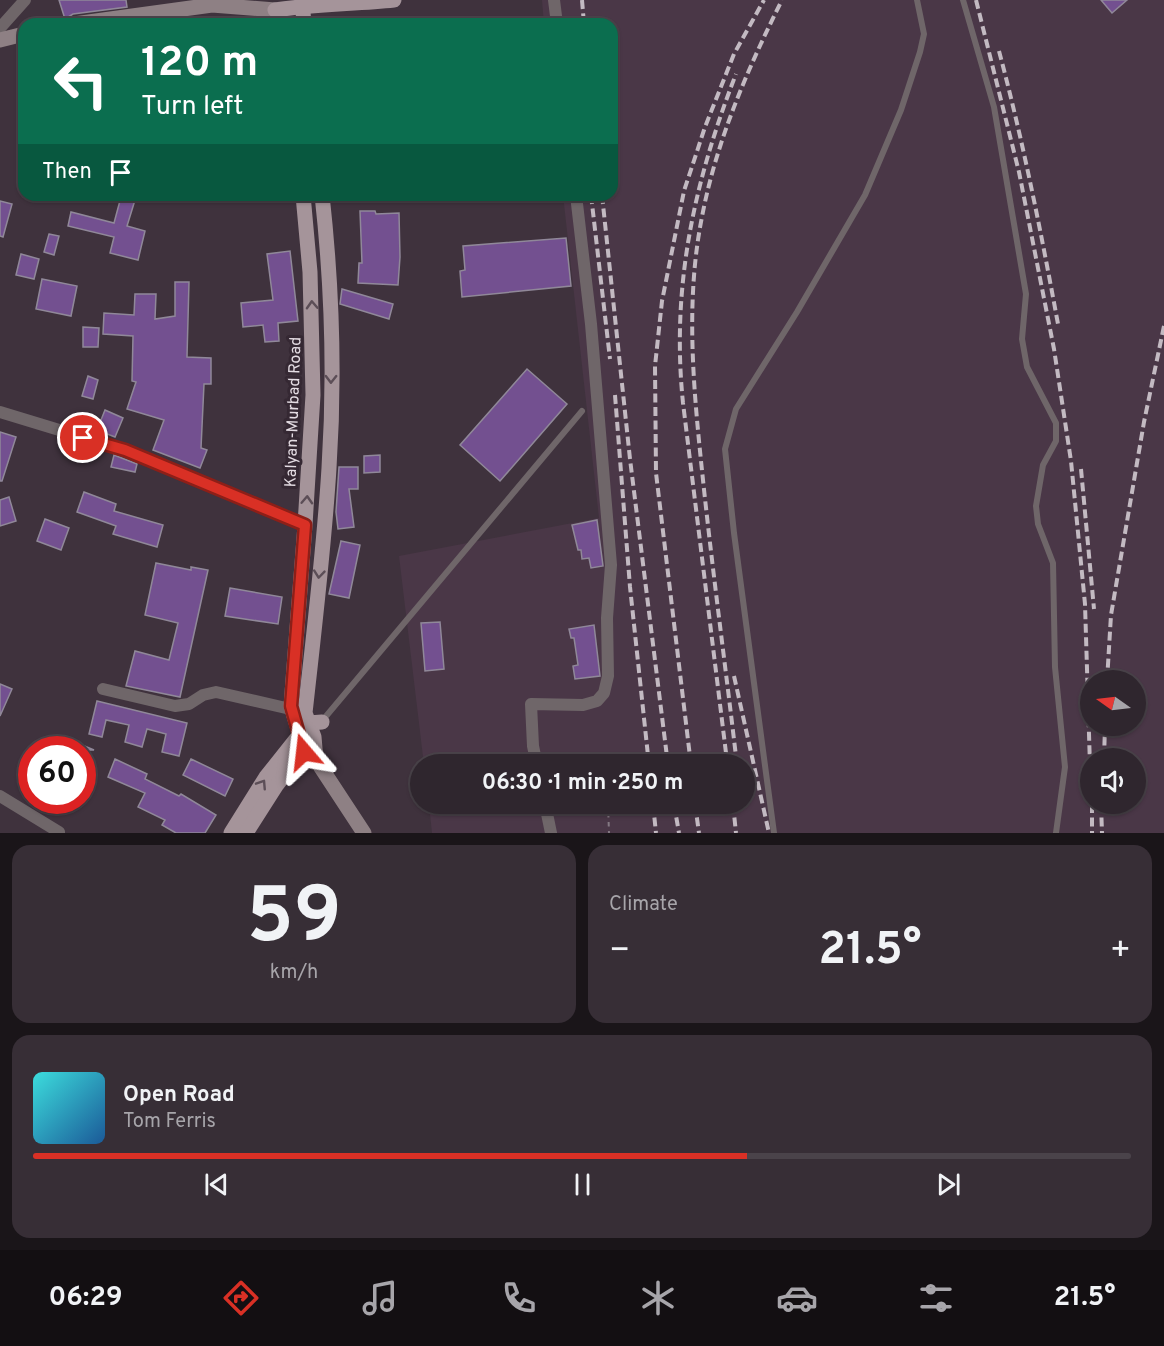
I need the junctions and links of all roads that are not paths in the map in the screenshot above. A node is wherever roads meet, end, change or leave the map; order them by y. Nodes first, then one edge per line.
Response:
1 (25, 0) edge
2 (394, 0) edge
3 (554, 0) edge
4 (917, 0) edge
5 (963, 0) edge
6 (303, 3) edge
7 (276, 11) edge
8 (118, 18) edge
9 (304, 18) edge
10 (556, 18) edge
11 (0, 28) edge
12 (18, 36) edge
13 (0, 40) edge
14 (304, 201) edge
15 (323, 201) edge
16 (577, 201) edge
17 (582, 411) dead end
18 (0, 412) edge
19 (305, 525) junction
20 (103, 689) dead end
21 (307, 727) junction
22 (535, 754) edge
23 (316, 760) joint
24 (3, 798) edge
25 (0, 813) edge
26 (547, 814) edge
27 (250, 815) junction
28 (59, 832) edge
29 (231, 833) edge
30 (246, 833) edge
31 (364, 833) edge
32 (551, 833) edge
33 (774, 833) edge
34 (1056, 833) edge

1 - 11 street
2 - 6 main road
3 - 10 street
4 - 33 lane
5 - 34 lane
6 - 7 main road
6 - 9 main road
7 - 8 street
12 - 13 street
19 -> 14 main road, Kalyan-Murbad Road
15 -> 21 main road
16 - 22 street
17 - 21 lane
18 - 19 street
19 - 21 main road, Kalyan-Murbad Road
20 - 21 street
21 - 23 main road
27 -> 21 main road
23 - 31 street
24 - 25 street
24 - 28 street
26 - 32 street
27 - 29 main road
27 - 30 main road

